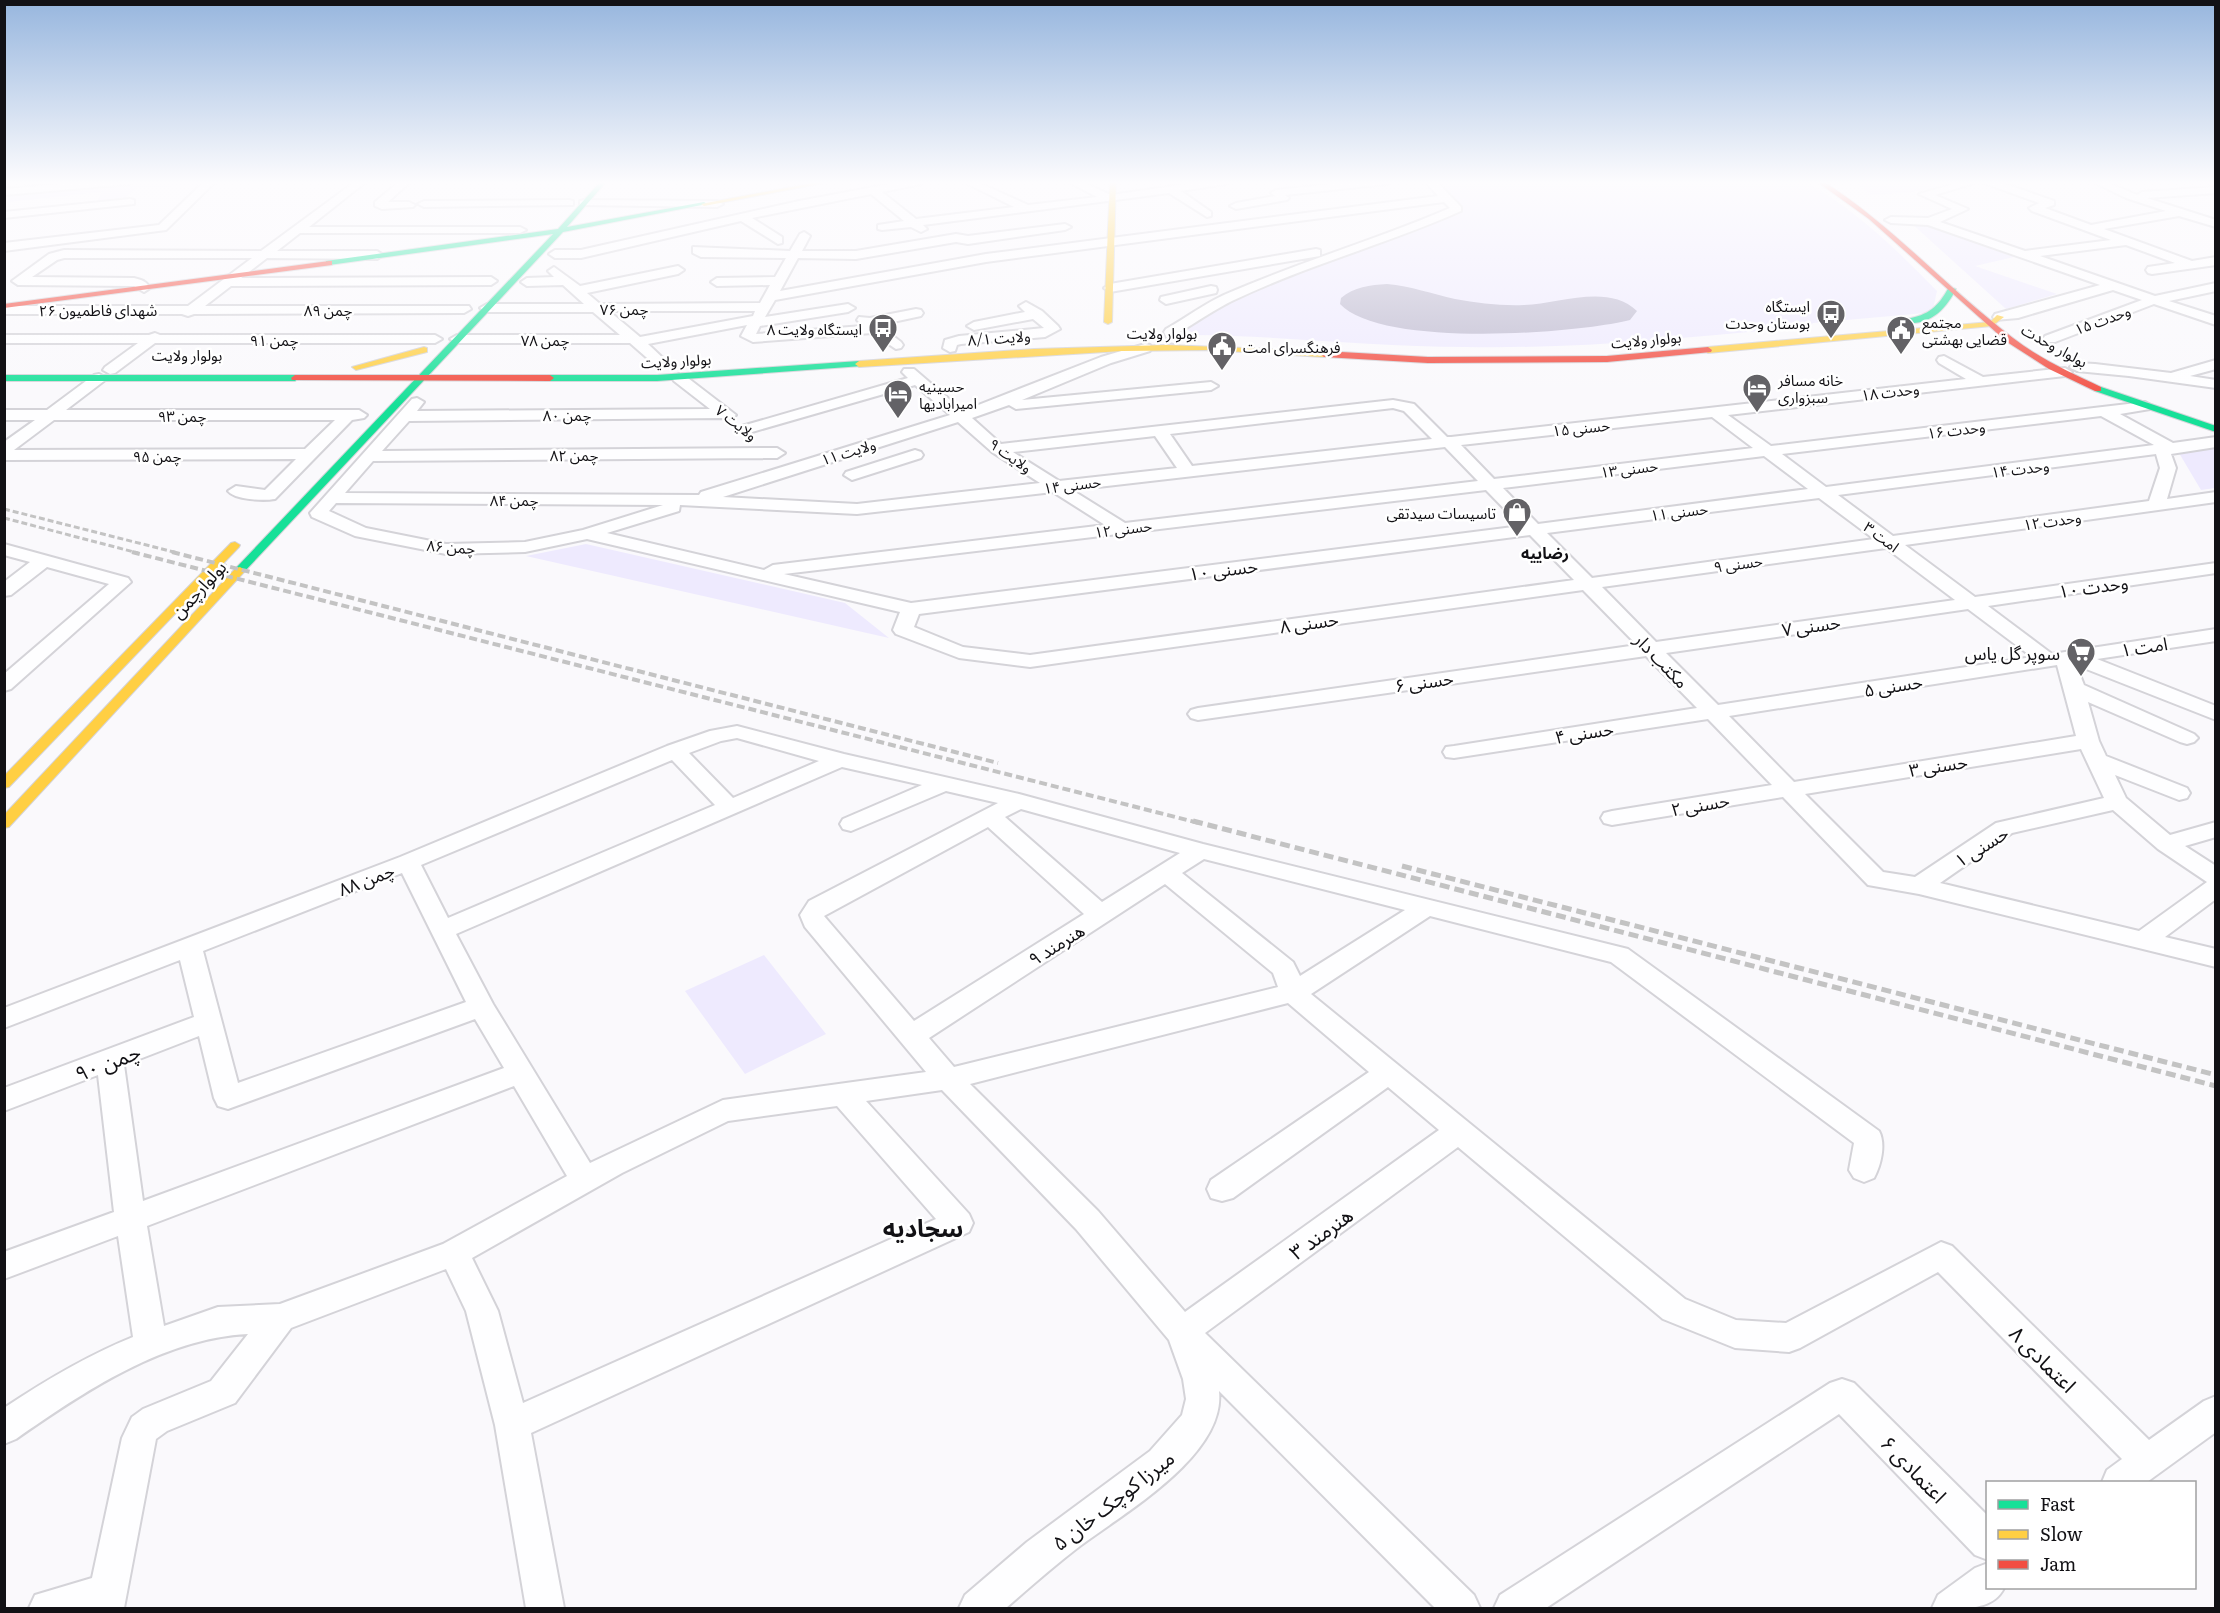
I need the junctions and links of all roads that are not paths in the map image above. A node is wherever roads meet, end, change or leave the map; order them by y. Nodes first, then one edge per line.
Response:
1 (38, 256) edge
2 (56, 256) edge
3 (262, 256) edge
4 (384, 256) edge
5 (535, 256) edge
6 (558, 256) edge
7 (609, 256) edge
8 (629, 256) edge
9 (792, 256) edge
10 (999, 256) edge
11 (1111, 256) edge
12 (1293, 256) edge
13 (1330, 256) edge
14 (1916, 256) edge
15 (1929, 256) edge
16 (2026, 256) edge
17 (2168, 256) edge
18 (986, 258) joint
19 (2216, 261) edge
20 (2189, 264) junction
21 (36, 267) junction
22 (569, 268) junction
23 (502, 269) dead end
24 (539, 270) dead end
25 (678, 270) dead end
26 (2152, 270) dead end
27 (4, 273) edge
28 (1184, 274) junction
29 (232, 279) junction
30 (491, 281) junction
31 (778, 281) junction
32 (2166, 281) dead end
33 (526, 282) dead end
34 (717, 282) dead end
35 (2216, 287) edge
36 (144, 288) junction
37 (1110, 288) junction
38 (2117, 288) junction
39 (1952, 289) junction
40 (1211, 290) junction
41 (576, 291) junction
42 (829, 291) junction
43 (1228, 298) junction
44 (1166, 300) dead end
45 (2153, 300) junction
46 (471, 302) junction
47 (798, 302) dead end
48 (4, 308) edge
49 (487, 308) junction
50 (597, 308) junction
51 (848, 308) junction
52 (192, 309) junction
53 (760, 312) junction
54 (916, 314) dead end
55 (1980, 315) junction
56 (1925, 319) junction
57 (1996, 320) junction
58 (2216, 321) edge
59 (1108, 322) junction
60 (871, 326) junction
61 (974, 326) dead end
62 (1122, 328) dead end
63 (1942, 328) junction
64 (442, 331) junction
65 (1139, 334) dead end
66 (4, 339) edge
67 (153, 339) junction
68 (1089, 339) junction
69 (1174, 339) junction
70 (2050, 339) dead end
71 (635, 340) junction
72 (1057, 341) junction
73 (2012, 342) junction
74 (896, 345) dead end
75 (950, 348) junction
76 (1144, 348) junction
77 (424, 350) junction
78 (456, 351) junction
79 (1106, 360) junction
80 (1944, 360) dead end
81 (659, 361) dead end
82 (2216, 364) edge
83 (405, 369) junction
84 (2071, 369) junction
85 (4, 370) edge
86 (483, 370) junction
87 (31, 374) junction
88 (105, 374) junction
89 (342, 374) junction
90 (422, 374) junction
91 (2173, 376) junction
92 (679, 378) junction
93 (4, 379) edge
94 (394, 379) junction
95 (461, 379) junction
96 (1980, 381) junction
97 (2216, 384) edge
98 (1211, 386) dead end
99 (400, 397) junction
100 (2145, 406) junction
101 (992, 407) junction
102 (2104, 411) junction
103 (358, 412) junction
104 (1714, 412) junction
105 (726, 413) junction
106 (4, 415) edge
107 (51, 415) junction
108 (2216, 415) edge
109 (961, 417) junction
110 (747, 429) junction
111 (2216, 429) edge
112 (1160, 431) junction
113 (1445, 442) junction
114 (2216, 442) edge
115 (857, 448) junction
116 (998, 449) junction
117 (2167, 449) junction
118 (4, 450) edge
119 (1767, 451) junction
120 (777, 453) junction
121 (309, 454) junction
122 (4, 455) edge
123 (915, 455) dead end
124 (371, 456) junction
125 (882, 465) junction
126 (795, 467) junction
127 (1187, 470) junction
128 (852, 475) dead end
129 (1490, 484) junction
130 (1056, 486) junction
131 (236, 491) dead end
132 (1824, 493) junction
133 (2216, 497) edge
134 (333, 498) junction
135 (271, 500) junction
136 (695, 500) junction
137 (2156, 506) junction
138 (1121, 528) junction
139 (248, 530) dead end
140 (1534, 530) junction
141 (587, 534) junction
142 (1889, 542) junction
143 (4, 549) edge
144 (44, 560) junction
145 (2216, 568) edge
146 (756, 572) junction
147 (115, 579) junction
148 (1587, 584) junction
149 (4, 591) edge
150 (1971, 603) junction
151 (911, 609) junction
152 (2216, 635) edge
153 (1650, 648) junction
154 (2062, 659) junction
155 (4, 666) edge
156 (4, 685) edge
157 (2075, 690) junction
158 (2213, 711) edge
159 (1713, 712) junction
160 (1198, 714) dead end
161 (2187, 738) dead end
162 (675, 751) junction
163 (2093, 751) junction
164 (1454, 752) dead end
165 (840, 760) junction
166 (946, 783) junction
167 (4, 784) edge
168 (1788, 789) junction
169 (2179, 793) dead end
170 (1019, 801) junction
171 (2117, 802) junction
172 (729, 807) junction
173 (990, 816) junction
174 (1612, 818) dead end
175 (4, 824) edge
176 (851, 824) dead end
177 (2216, 829) edge
178 (2166, 844) junction
179 (1200, 851) junction
180 (408, 862) junction
181 (1167, 873) junction
182 (2216, 877) edge
183 (1919, 886) junction
184 (2216, 887) edge
185 (1427, 907) junction
186 (1101, 915) junction
187 (442, 930) junction
188 (2144, 940) junction
189 (190, 948) junction
190 (2216, 958) edge
191 (1293, 993) junction
192 (481, 1007) junction
193 (4, 1019) edge
194 (209, 1022) junction
195 (911, 1036) junction
196 (110, 1059) junction
197 (1389, 1072) junction
198 (520, 1073) junction
199 (948, 1079) junction
200 (843, 1094) junction
201 (4, 1100) edge
202 (1459, 1131) junction
203 (1864, 1170) dead end
204 (585, 1180) junction
205 (1222, 1189) dead end
206 (130, 1218) junction
207 (454, 1253) junction
208 (4, 1266) edge
209 (280, 1318) junction
210 (1182, 1332) junction
211 (151, 1345) junction
212 (2216, 1412) edge
213 (512, 1425) junction
214 (4, 1428) edge
215 (2147, 1461) junction
216 (2120, 1481) edge
217 (1986, 1540) edge
218 (1986, 1582) edge
219 (106, 1601) edge
220 (48, 1608) edge
221 (545, 1608) edge
222 (978, 1608) edge
223 (1461, 1608) edge
224 (1513, 1608) edge
225 (1952, 1608) edge

1 - 21 street
2 - 21 street
3 - 29 street
4 - 29 main road
5 - 49 main road, بولوارچمن
6 - 22 street
7 - 22 street
8 - 22 street
9 - 31 street
10 - 18 street
11 - 37 main road
12 - 28 street
13 - 43 street
14 - 39 main road, بولوار وحدت
15 - 57 main road, بولوار وحدت
16 - 38 street
17 - 20 street
18 - 42 street
19 - 20 street
20 - 26 street
21 - 27 street
21 - 36 street
22 - 24 street
22 - 33 street
22 - 41 street
23 - 30 main road
25 - 41 street
28 - 37 street
28 - 40 street
29 - 30 street
29 - 36 main road
29 - 52 street
30 - 46 main road
31 - 34 street
31 - 53 street
32 - 38 street
35 - 45 street, وحدت ۱۵
36 - 48 main road
37 - 59 main road
38 - 45 street
38 - 57 street
39 - 55 main road, بولوار وحدت
39 - 56 main road
40 - 43 street
40 - 44 street
41 - 50 street
42 - 47 street
42 - 51 street
42 - 53 street
43 - 69 street
45 - 58 street
45 - 70 street, وحدت ۱۵
46 - 52 street, چمن ۸۹
46 - 64 main road
48 - 52 street, شهدای فاطمیون ۲۶
49 - 50 street, چمن ۷۶
49 - 78 main road, بولوارچمن
50 - 53 street, چمن ۷۶
50 - 71 street
51 - 53 street
51 - 60 street
52 - 67 street
53 - 60 street
53 - 71 street, چمن ۷۸
54 - 60 street
55 - 56 main road, بولوار ولایت
55 - 57 main road, بولوار وحدت
56 - 63 main road
56 - 69 main road, بولوار ولایت
57 - 63 main road, بولوار ولایت
57 - 73 main road, بولوار وحدت
57 - 84 main road, بولوار وحدت
59 - 62 main road
59 - 68 main road
60 - 74 street
61 - 75 street, ولایت ۸/۱
63 - 73 main road, بولوار ولایت
63 - 76 main road, بولوار ولایت
64 - 67 street, چمن ۹۱
64 - 77 main road
65 - 69 main road
66 - 67 street, چمن ۹۱
67 - 88 street
68 - 72 main road
68 - 76 main road, بولوار ولایت
68 - 79 street
68 - 92 main road, بولوار ولایت
69 - 72 main road, بولوار ولایت
71 - 78 street, چمن ۷۸
71 - 81 street
72 - 75 main road, بولوار ولایت
73 - 84 main road, بولوار وحدت
75 - 86 main road, بولوار ولایت
76 - 79 street, ولایت ۱۱
77 - 83 main road
77 - 89 main road
78 - 86 main road
78 - 90 main road, بولوارچمن
79 - 101 street, ولایت ۱۱
80 - 96 street
82 - 91 street
83 - 89 main road, بولوار ولایت
83 - 90 main road, بولوار ولایت
83 - 94 main road
84 - 91 street, وحدت ۱۸
84 - 96 street, وحدت ۱۸
84 - 100 main road, بولوار وحدت
84 - 108 main road, بولوار وحدت
85 - 87 main road
86 - 90 main road, بولوار ولایت
87 - 88 main road, بولوار ولایت
87 - 93 main road
88 - 89 main road, بولوار ولایت
88 - 107 street
89 - 94 main road, بولوار ولایت
89 - 94 main road
90 - 94 main road, بولوار ولایت
90 - 95 main road, بولوار ولایت
90 - 99 main road, بولوارچمن
91 - 97 street, وحدت ۱۸
92 - 95 main road, بولوار ولایت
92 - 105 street, ولایت ۷
95 - 99 main road
96 - 104 street, وحدت ۱۸
98 - 101 street
99 - 175 main road, بولوارچمن
100 - 102 street, وحدت ۱۶
100 - 111 main road, بولوار وحدت
101 - 109 street, ولایت ۱۱
102 - 117 street
102 - 119 street, وحدت ۱۶
103 - 107 street, چمن ۹۳
103 - 121 street
103 - 135 main road
104 - 113 street, حسنی ۱۵
104 - 119 street, امت ۳
105 - 110 street, ولایت ۷
105 - 124 street, چمن ۸۰
106 - 107 street, چمن ۹۳
107 - 118 street
109 - 110 street, ولایت ۹
109 - 115 street, ولایت ۱۱
109 - 116 street, ولایت ۹
110 - 120 street, ولایت ۷
112 - 113 street, مکتب دار
112 - 116 street, مکتب دار
112 - 127 street
113 - 127 street, حسنی ۱۴
113 - 129 street, مکتب دار
114 - 117 street, وحدت ۱۴
115 - 125 street
115 - 126 street, ولایت ۱۱
116 - 130 street, ولایت ۹
117 - 132 street, وحدت ۱۴
117 - 137 street
119 - 129 street, حسنی ۱۳
119 - 132 street, امت ۳
120 - 124 street, چمن ۸۲
120 - 126 street, ولایت ۷
121 - 122 street, چمن ۹۵
121 - 135 street
123 - 125 street
124 - 134 street
125 - 128 street
126 - 136 street, ولایت ۱۱
127 - 130 street, حسنی ۱۴
129 - 138 street, حسنی ۱۲
129 - 140 street, مکتب دار
130 - 136 street, حسنی ۱۴
130 - 138 street, ولایت ۹
131 - 135 street
132 - 140 street, حسنی ۱۱
132 - 142 street, امت ۳
133 - 137 street, وحدت ۱۲
134 - 136 street, چمن ۸۴
134 - 141 street, چمن ۸۶
136 - 141 street, ولایت ۱۱
137 - 142 street, وحدت ۱۲
138 - 146 street, حسنی ۱۲
139 - 167 main road, بولوارچمن
140 - 148 street, مکتب دار
140 - 151 street, حسنی ۱۰
141 - 146 street
142 - 148 street, حسنی ۹
142 - 150 street, امت ۳
143 - 144 street
144 - 147 street
144 - 149 street
145 - 150 street, وحدت ۱۰
146 - 151 street
147 - 155 street
147 - 156 street
148 - 151 street, حسنی ۸
148 - 153 street, مکتب دار
150 - 153 street, حسنی ۷
150 - 154 street, امت ۳
152 - 154 street, امت ۱
153 - 159 street, مکتب دار
153 - 160 street, حسنی ۶
154 - 157 street
154 - 158 street, امت ۳
154 - 159 street, حسنی ۵
157 - 161 street
157 - 163 street
159 - 164 street, حسنی ۴
159 - 168 street, مکتب دار
162 - 165 street, چمن ۸۸
162 - 172 street
162 - 180 street, چمن ۸۸
163 - 168 street, حسنی ۳
163 - 169 street
163 - 171 street
165 - 166 street
165 - 172 street
166 - 170 street
166 - 176 street
168 - 174 street, حسنی ۲
168 - 183 street, مکتب دار
170 - 173 street
170 - 179 street
171 - 178 street
171 - 183 street, حسنی ۱
172 - 187 street
173 - 186 street
173 - 195 street
177 - 178 street
178 - 182 street
179 - 181 street, هنرمند ۹
179 - 185 street
180 - 187 street
180 - 189 street, چمن ۸۸
181 - 186 street, هنرمند ۹
181 - 191 street
183 - 188 street
184 - 188 street
185 - 191 street
185 - 203 street
186 - 195 street, هنرمند ۹
187 - 192 street
188 - 190 street
189 - 193 street, چمن ۸۸
189 - 194 street
191 - 197 street
191 - 199 street
192 - 194 street
192 - 198 street
194 - 196 street, چمن ۹۰
195 - 199 street
196 - 201 street, چمن ۹۰
196 - 206 street
197 - 202 street
197 - 205 street
198 - 204 street
198 - 206 street
199 - 200 street
199 - 210 street
200 - 204 street
200 - 213 street
202 - 210 street, هنرمند ۳
202 - 215 street, اعتمادی ۸
204 - 207 street
206 - 208 street
206 - 211 street
207 - 209 street
207 - 213 street
209 - 211 street
209 - 219 street
210 - 222 street, میرزا کوچک خان ۵
210 - 223 street
211 - 214 street
212 - 215 street
213 - 221 street
215 - 216 street
217 - 224 street, اعتمادی ۶
218 - 225 street
219 - 220 street

